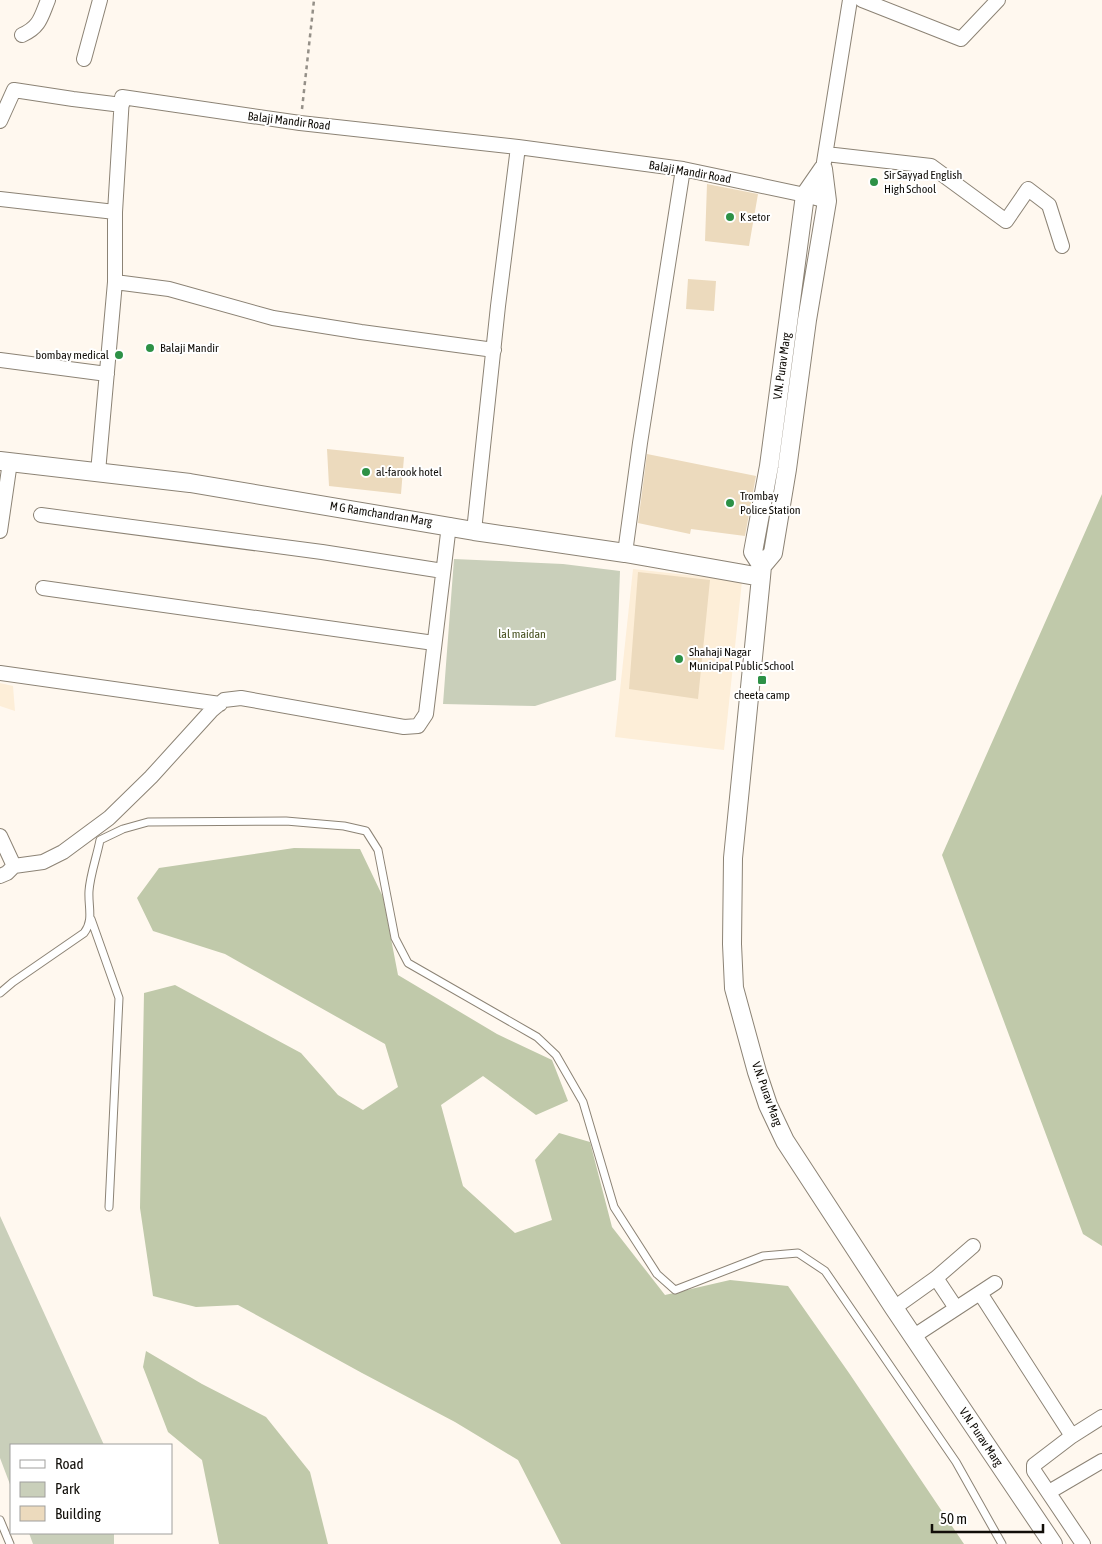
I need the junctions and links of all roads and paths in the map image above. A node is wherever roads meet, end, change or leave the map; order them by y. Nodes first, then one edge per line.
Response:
1 (48, 0) edge
2 (100, 0) edge
3 (314, 0) edge
4 (850, 0) edge
5 (862, 0) edge
6 (998, 0) edge
7 (22, 35) dead end
8 (84, 60) dead end
9 (122, 105) junction
10 (0, 121) edge
11 (300, 123) junction
12 (518, 147) junction
13 (824, 161) junction
14 (683, 168) junction
15 (805, 195) junction
16 (0, 199) edge
17 (827, 202) junction
18 (115, 212) junction
19 (1062, 246) dead end
20 (116, 282) junction
21 (789, 318) junction
22 (807, 320) junction
23 (494, 350) junction
24 (0, 360) edge
25 (107, 374) junction
26 (5, 462) edge
27 (769, 466) junction
28 (787, 469) junction
29 (98, 472) junction
30 (41, 515) dead end
31 (448, 525) junction
32 (0, 531) edge
33 (474, 531) junction
34 (625, 553) junction
35 (443, 571) junction
36 (761, 572) junction
37 (43, 588) dead end
38 (434, 643) junction
39 (0, 673) edge
40 (220, 704) junction
41 (0, 836) edge
42 (14, 866) junction
43 (0, 876) edge
44 (91, 919) junction
45 (0, 993) edge
46 (109, 1207) dead end
47 (973, 1246) dead end
48 (936, 1278) junction
49 (994, 1283) dead end
50 (980, 1293) junction
51 (894, 1308) junction
52 (956, 1308) junction
53 (914, 1336) junction
54 (1102, 1417) edge
55 (1072, 1436) junction
56 (1102, 1461) edge
57 (1049, 1492) junction
58 (0, 1520) edge
59 (10, 1544) edge
60 (1002, 1544) edge
61 (1053, 1544) edge
62 (1083, 1544) edge

1 - 7 street
2 - 8 street
3 - 11 path
4 - 13 street, V.N. Purav Marg
5 - 6 street
9 - 10 street
9 - 11 street, Balaji Mandir Road
9 - 18 street
11 - 12 street, Balaji Mandir Road
12 - 14 street, Balaji Mandir Road
12 - 23 street
13 - 15 street, V.N. Purav Marg
13 - 17 street, V.N. Purav Marg
13 - 19 street
14 - 15 street, Balaji Mandir Road
14 - 34 street
15 - 17 street, Balaji Mandir Road
15 - 21 street, V.N. Purav Marg
16 - 18 street
17 - 22 street, V.N. Purav Marg
18 - 20 street
20 - 23 street
20 - 25 street
21 - 22 street
21 - 27 street, V.N. Purav Marg
22 - 28 street, V.N. Purav Marg
23 - 33 street
24 - 25 street
25 - 29 street
26 - 29 street, M G Ramchandran Marg
26 - 32 street
27 - 28 street
27 - 36 street, V.N. Purav Marg
28 - 36 street, V.N. Purav Marg
29 - 31 street, M G Ramchandran Marg
30 - 35 street
31 - 33 street, M G Ramchandran Marg
31 - 35 street
33 - 34 street, M G Ramchandran Marg
34 - 36 street, M G Ramchandran Marg
35 - 38 street
36 - 51 street, V.N. Purav Marg
37 - 38 street
38 - 40 street
39 - 40 street
40 - 42 street
41 - 42 street
42 - 43 street
44 - 45 lane
44 - 46 lane
44 - 60 lane
47 - 48 street
48 - 51 street
48 - 52 street
49 - 50 street
50 - 52 street
50 - 55 street
51 - 53 street, V.N. Purav Marg
52 - 53 street
53 - 61 street, V.N. Purav Marg
54 - 55 street
55 - 57 street
56 - 57 street
57 - 62 street
58 - 59 lane

